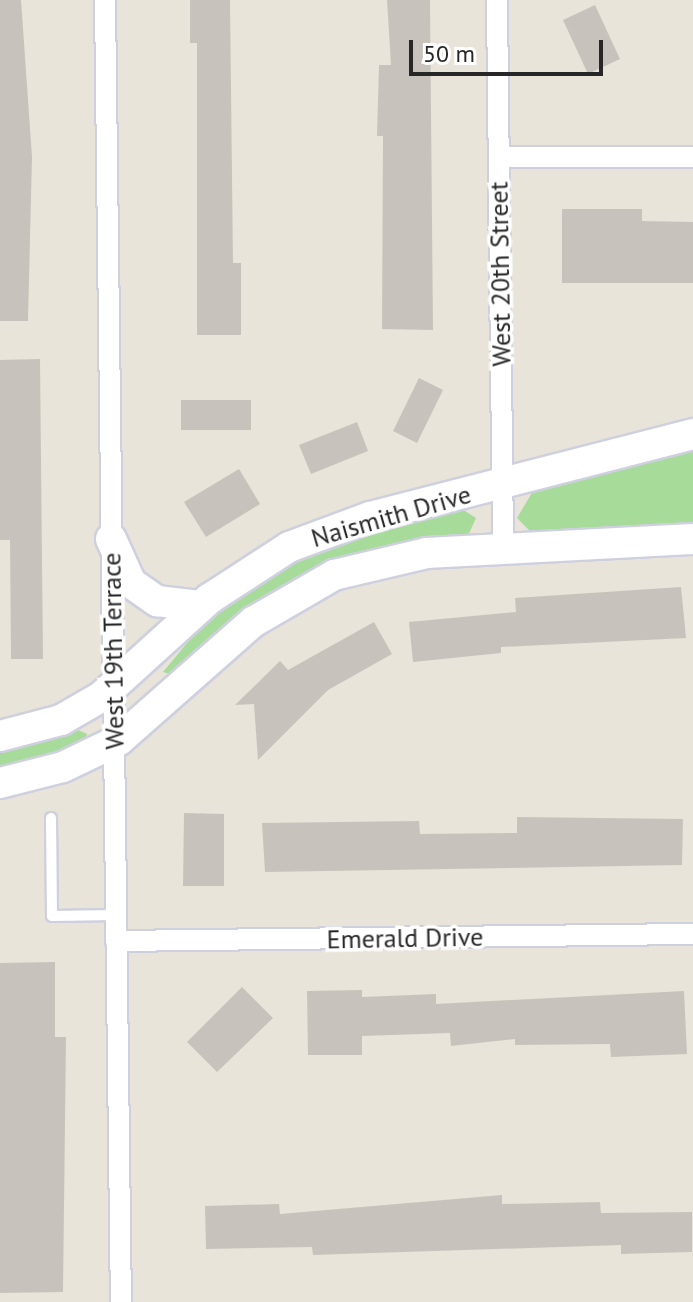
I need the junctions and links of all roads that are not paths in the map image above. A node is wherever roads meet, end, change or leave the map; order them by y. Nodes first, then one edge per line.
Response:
1 (105, 0) edge
2 (497, 0) edge
3 (499, 157) junction
4 (693, 157) edge
5 (693, 434) edge
6 (502, 484) junction
7 (111, 539) junction
8 (693, 539) edge
9 (503, 548) junction
10 (200, 606) junction
11 (113, 689) junction
12 (0, 736) edge
13 (114, 742) junction
14 (0, 783) edge
15 (51, 818) dead end
16 (116, 915) junction
17 (693, 934) edge
18 (116, 941) junction
19 (121, 1302) edge

1 - 7 street, West 19th Terrace
2 - 3 street, West 20th Street
3 - 4 street
3 - 6 street, West 20th Street
5 - 6 street, Naismith Drive
6 - 9 street, West 20th Street
6 - 10 street, Naismith Drive
7 - 10 street
7 - 11 street, West 19th Terrace
8 - 9 street, Naismith Drive
9 - 13 street, Naismith Drive
10 - 11 street, Naismith Drive
11 - 12 street, Naismith Drive
11 - 13 street, West 19th Terrace
13 - 14 street, Naismith Drive
13 - 16 street, West 19th Terrace
15 - 16 lane
16 - 18 street, West 19th Terrace
17 - 18 street, Emerald Drive
18 - 19 street, West 19th Terrace

